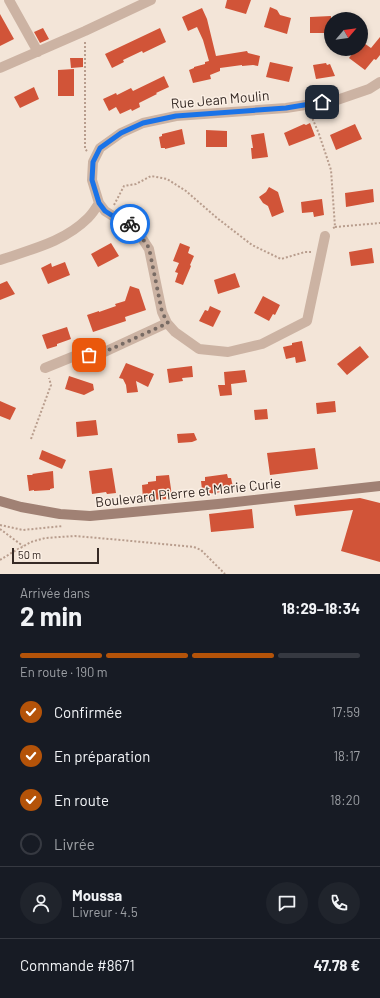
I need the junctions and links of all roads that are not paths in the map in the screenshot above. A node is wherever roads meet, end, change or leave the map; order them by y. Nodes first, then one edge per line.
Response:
1 (9, 0) edge
2 (151, 0) edge
3 (38, 52) junction
4 (0, 68) edge
5 (380, 82) edge
6 (99, 203) junction
7 (325, 236) road end
8 (0, 260) edge
9 (168, 323) junction
10 (45, 368) road end
11 (380, 486) edge
12 (0, 501) edge

1 - 3 street
2 - 3 street
3 - 4 street
5 - 6 street, Rue Jean Moulin
6 - 8 street
6 - 9 street
7 - 9 street
9 - 10 street
11 - 12 main road, Boulevard Pierre et Marie Curie

